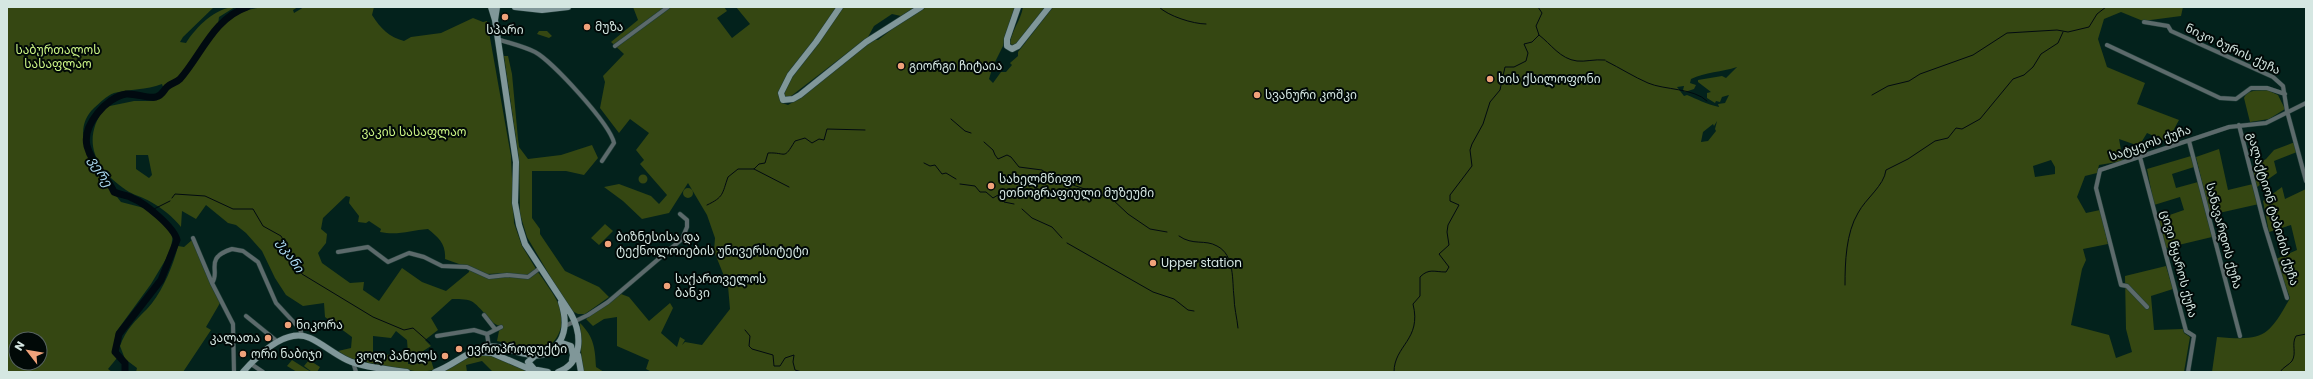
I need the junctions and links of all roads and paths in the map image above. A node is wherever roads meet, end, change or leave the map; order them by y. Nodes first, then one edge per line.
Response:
1 (491, 7) edge
2 (497, 7) edge
3 (515, 7) edge
4 (568, 7) edge
5 (668, 7) edge
6 (840, 7) edge
7 (921, 7) edge
8 (1018, 7) edge
9 (1049, 7) edge
10 (495, 20) junction
11 (2144, 22) dead end
12 (496, 38) junction
13 (2107, 45) dead end
14 (615, 46) dead end
15 (2285, 94) junction
16 (2306, 103) edge
17 (2287, 111) junction
18 (2239, 125) junction
19 (2189, 140) junction
20 (2140, 157) junction
21 (602, 161) dead end
22 (2306, 181) edge
23 (680, 214) dead end
24 (193, 238) dead end
25 (338, 252) dead end
26 (540, 268) junction
27 (212, 283) junction
28 (558, 297) junction
29 (2287, 298) dead end
30 (2147, 307) dead end
31 (571, 314) junction
32 (484, 315) dead end
33 (246, 316) dead end
34 (582, 318) junction
35 (575, 321) junction
36 (565, 326) junction
37 (501, 327) dead end
38 (495, 329) junction
39 (487, 334) junction
40 (302, 335) junction
41 (437, 336) dead end
42 (2240, 336) dead end
43 (278, 342) junction
44 (556, 345) junction
45 (489, 346) junction
46 (474, 352) junction
47 (578, 354) junction
48 (536, 356) junction
49 (353, 362) junction
50 (251, 364) junction
51 (566, 368) junction
52 (535, 369) junction
53 (234, 372) edge
54 (243, 372) edge
55 (263, 372) edge
56 (356, 372) edge
57 (407, 372) edge
58 (435, 372) edge
59 (548, 372) edge
60 (558, 372) edge
61 (581, 372) edge
62 (2188, 372) edge

1 - 10 main road
2 - 10 main road
3 - 4 main road
5 - 14 street
6 - 7 main road
8 - 9 main road
10 - 12 main road
11 - 15 street, ნიკო ბურის ქუჩა
12 - 21 street
12 - 26 main road
13 - 15 street
15 - 17 street
16 - 17 street, სატყეოს ქუჩა
17 - 18 street, სატყეოს ქუჩა
17 - 22 street
18 - 19 street, სატყეოს ქუჩა
18 - 29 street, გალაქტიონ ტაბიძის ქუჩა
19 - 20 street, სატყეოს ქუჩა
19 - 42 street, სანავარდოს ქუჩა
20 - 30 street, სატყეოს ქუჩა
20 - 62 street, ცივი წყაროს ქუჩა
23 - 34 street
24 - 27 street
25 - 26 street
26 - 28 main road
27 - 40 street
27 - 53 street
28 - 31 main road
28 - 36 main road
31 - 34 street
31 - 35 main road
32 - 38 street
33 - 43 street
34 - 35 street
35 - 36 street
35 - 47 main road
36 - 44 main road
37 - 38 street
38 - 39 street
39 - 41 street
39 - 45 street
40 - 43 main road
40 - 49 main road
43 - 50 main road
44 - 48 main road
44 - 51 main road
45 - 46 main road
45 - 48 main road
46 - 52 main road
46 - 58 main road
47 - 51 main road
47 - 61 main road
48 - 52 main road
49 - 56 street
49 - 57 main road
50 - 54 main road
50 - 55 street
51 - 60 main road
52 - 59 main road

